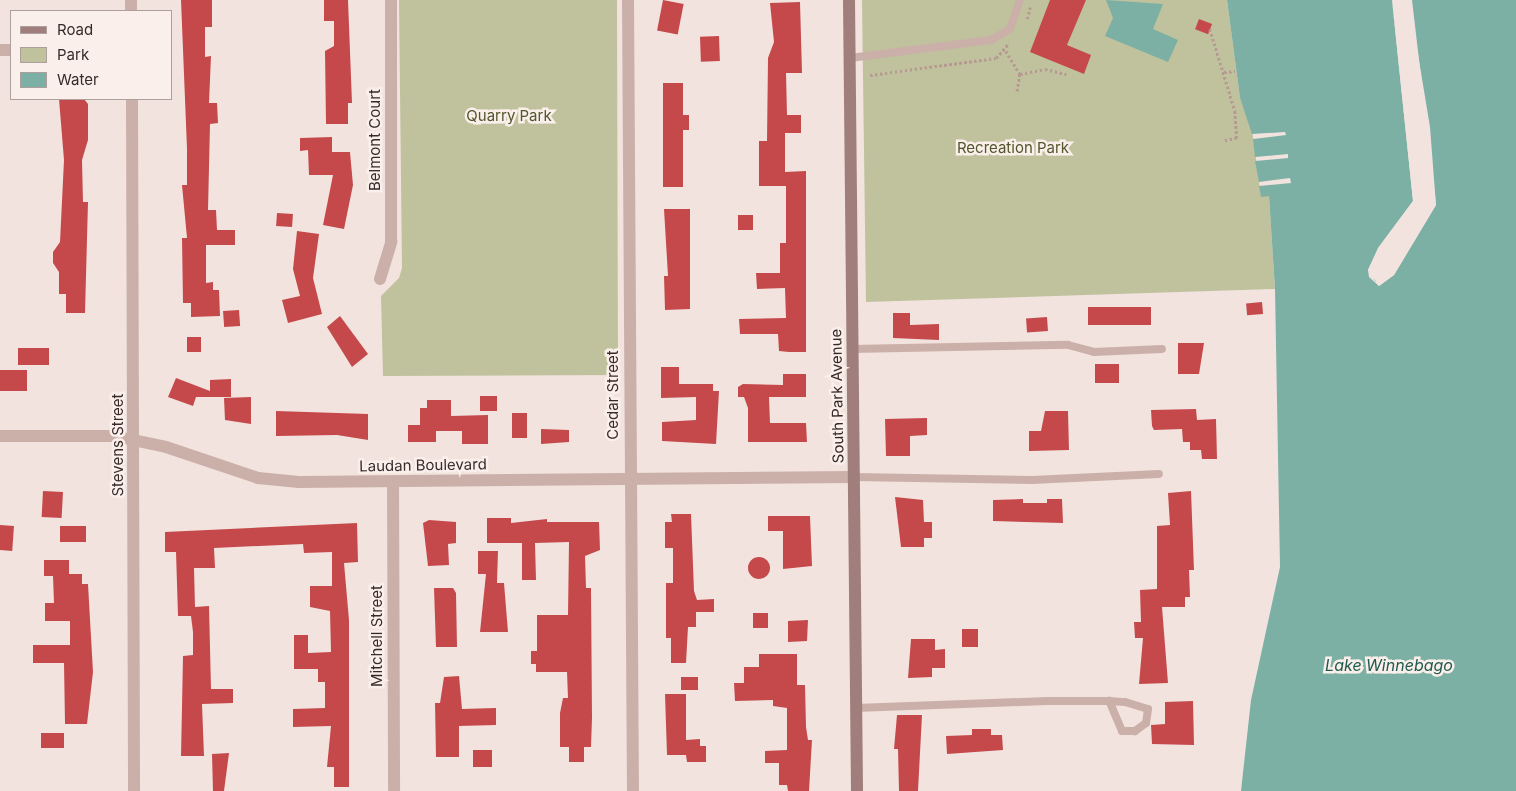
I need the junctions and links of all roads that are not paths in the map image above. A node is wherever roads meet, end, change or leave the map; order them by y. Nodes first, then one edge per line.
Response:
1 (391, 0) edge
2 (628, 0) edge
3 (849, 0) edge
4 (1020, 0) edge
5 (850, 58) junction
6 (132, 100) edge
7 (380, 279) dead end
8 (852, 349) junction
9 (1162, 349) dead end
10 (0, 436) edge
11 (134, 441) junction
12 (1159, 474) dead end
13 (854, 477) junction
14 (629, 478) junction
15 (393, 482) junction
16 (1110, 701) junction
17 (856, 708) junction
18 (134, 791) edge
19 (394, 791) edge
20 (633, 791) edge
21 (857, 791) edge

1 - 7 street, Belmont Court
2 - 14 street, Cedar Street
3 - 5 main road, South Park Avenue
4 - 5 lane
5 - 8 main road, South Park Avenue
6 - 11 street, Stevens Street
8 - 9 lane
8 - 13 main road, South Park Avenue
10 - 11 street, Laudan Boulevard
11 - 15 street, Laudan Boulevard
11 - 18 street, Stevens Street
12 - 13 lane
13 - 14 street, Laudan Boulevard
13 - 17 main road, South Park Avenue
14 - 15 street, Laudan Boulevard
14 - 20 street, Cedar Street
15 - 19 street, Mitchell Street
16 - 16 lane
16 - 17 lane
17 - 21 main road, South Park Avenue

